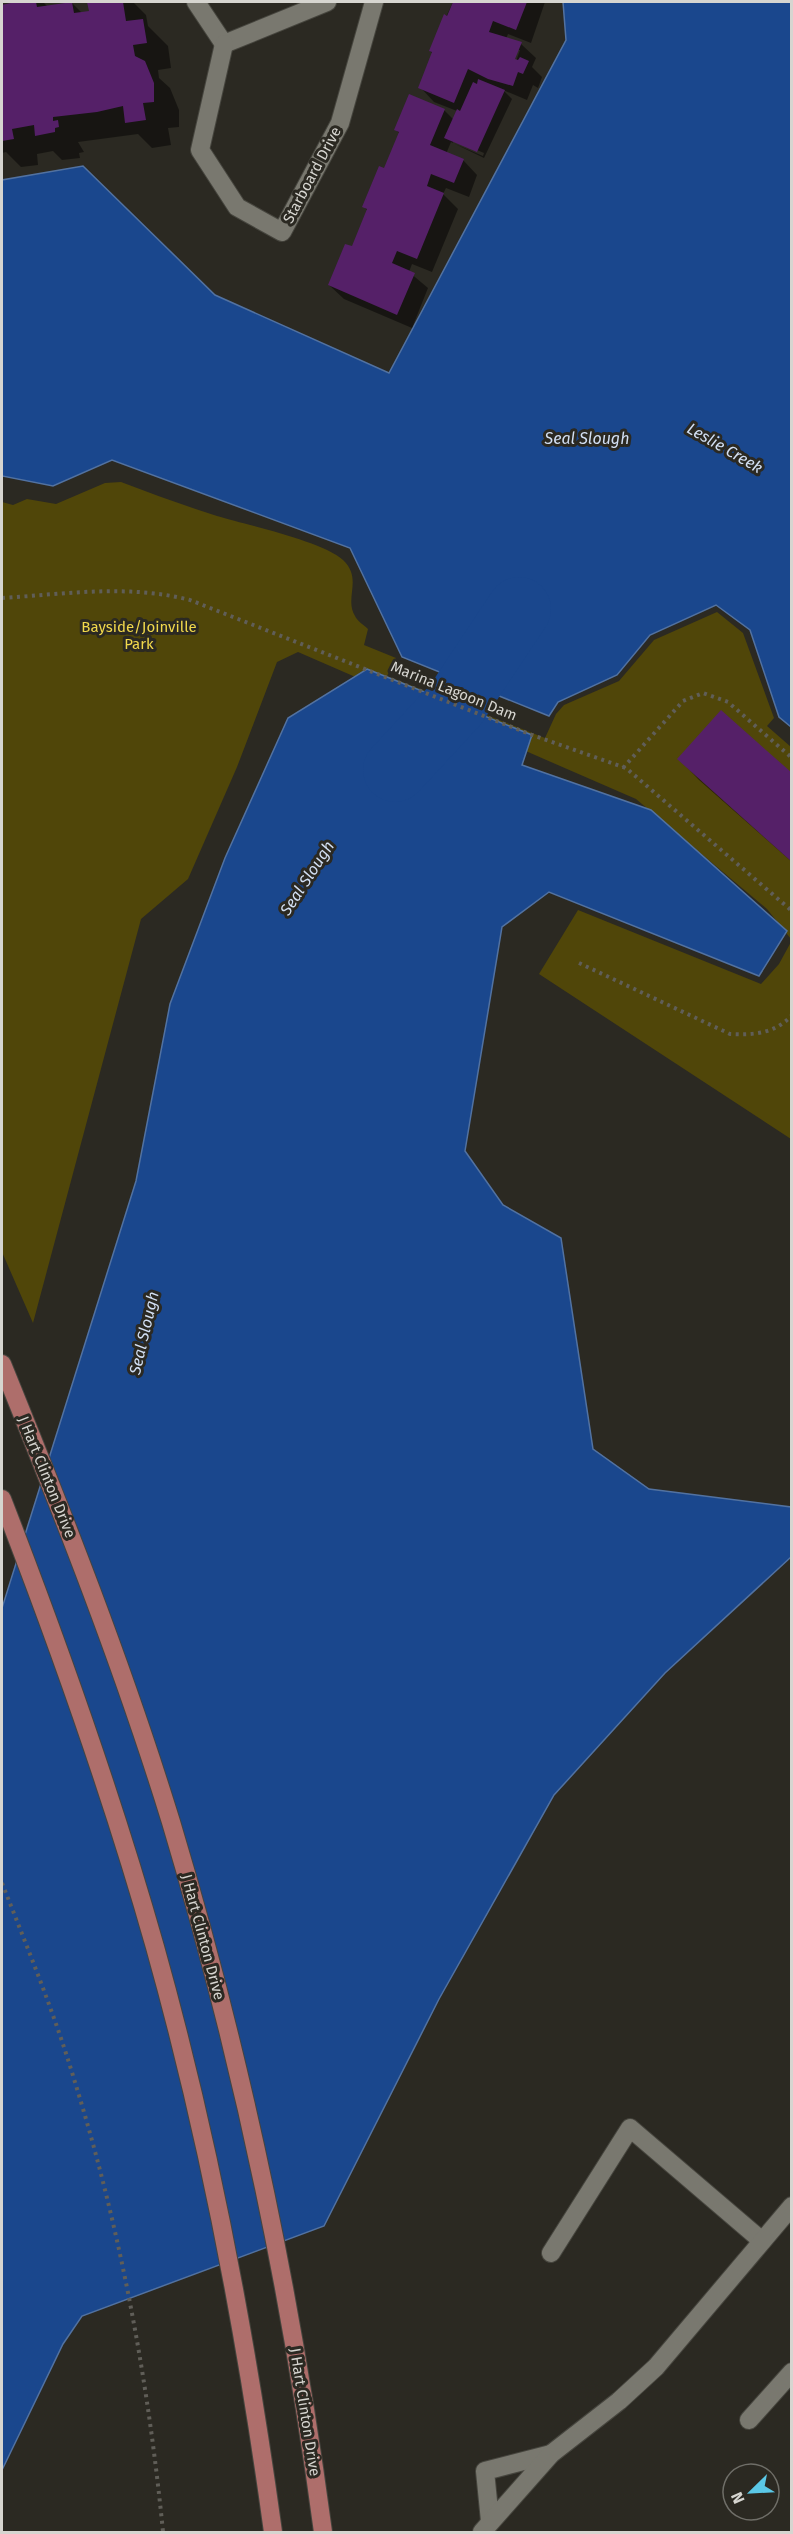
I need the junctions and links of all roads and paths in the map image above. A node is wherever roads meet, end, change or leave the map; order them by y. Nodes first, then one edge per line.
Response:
1 (196, 2) edge
2 (327, 2) edge
3 (374, 2) edge
4 (224, 44) junction
5 (2, 598) edge
6 (792, 758) edge
7 (622, 768) junction
8 (792, 911) edge
9 (579, 963) dead end
10 (792, 1015) edge
11 (2, 1364) edge
12 (2, 1499) edge
13 (2, 1883) edge
14 (792, 2206) edge
15 (762, 2241) junction
16 (551, 2253) dead end
17 (792, 2372) edge
18 (749, 2420) dead end
19 (551, 2454) junction
20 (486, 2527) edge
21 (163, 2532) edge
22 (273, 2532) edge
23 (323, 2532) edge

1 - 4 street
2 - 4 street
3 - 4 street, Starboard Drive
5 - 7 path, Marina Lagoon Dam
6 - 7 path
7 - 8 path, Marina Lagoon Dam
9 - 10 path
11 - 23 main road, J Hart Clinton Drive
12 - 22 main road
13 - 21 path
14 - 15 street
15 - 16 street
15 - 19 street
17 - 18 street
19 - 20 street
19 - 20 street

